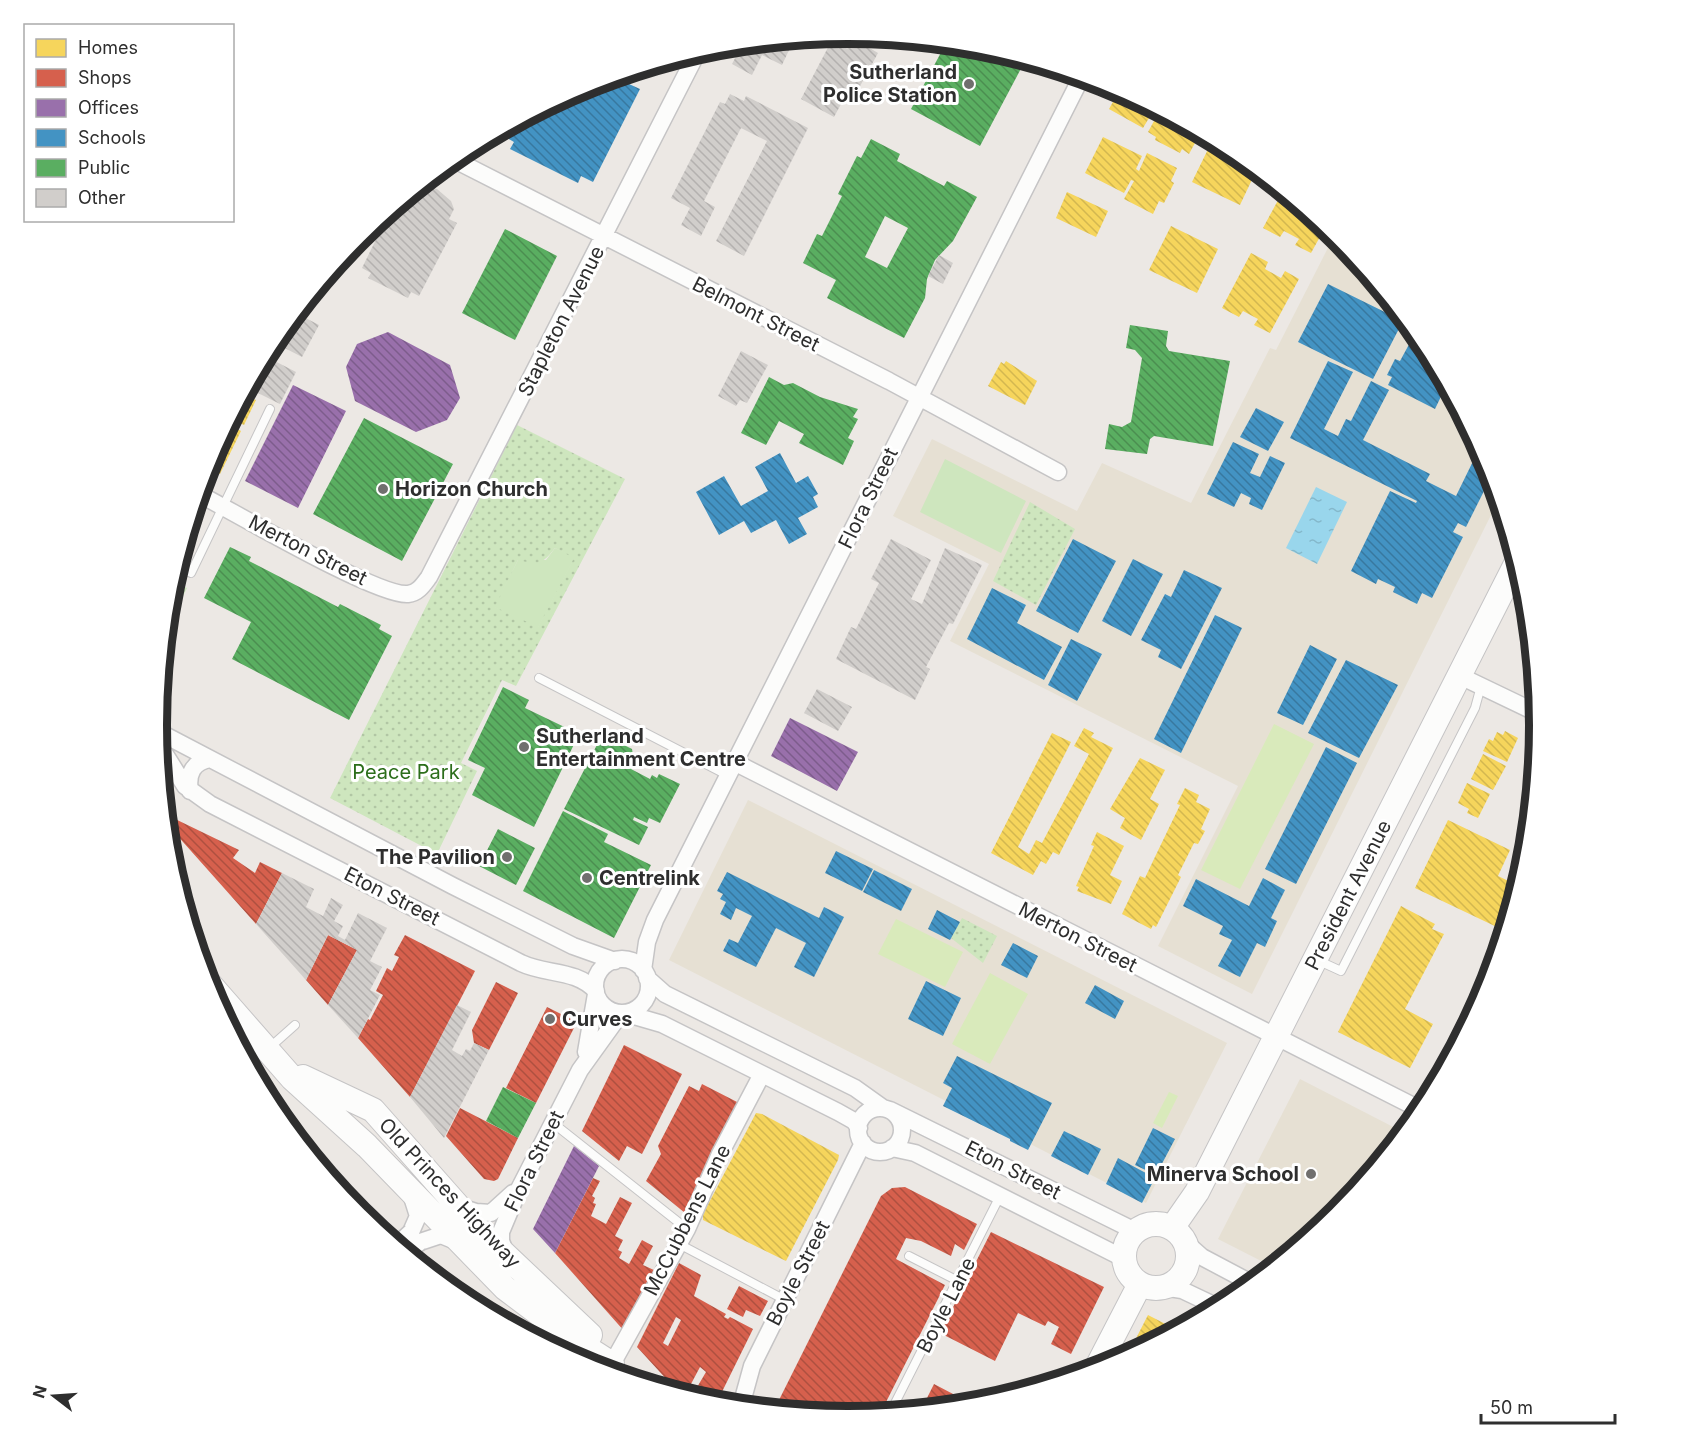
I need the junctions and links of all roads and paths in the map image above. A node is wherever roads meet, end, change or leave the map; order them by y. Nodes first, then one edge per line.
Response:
1 (692, 62) edge
2 (1078, 84) edge
3 (462, 164) edge
4 (604, 236) junction
5 (918, 398) junction
6 (270, 409) dead end
7 (1058, 472) dead end
8 (206, 498) edge
9 (223, 506) junction
10 (185, 570) edge
11 (1513, 574) edge
12 (420, 588) joint
13 (539, 678) dead end
14 (1471, 681) junction
15 (1530, 709) edge
16 (167, 736) edge
17 (210, 759) junction
18 (168, 760) edge
19 (730, 768) junction
20 (190, 791) junction
21 (655, 920) junction
22 (617, 960) junction
23 (645, 974) junction
24 (596, 993) junction
25 (227, 1003) edge
26 (623, 1013) junction
27 (295, 1025) dead end
28 (1275, 1035) junction
29 (268, 1050) junction
30 (580, 1070) junction
31 (761, 1076) junction
32 (1413, 1106) edge
33 (886, 1109) junction
34 (379, 1116) junction
35 (553, 1123) junction
36 (861, 1136) junction
37 (892, 1148) junction
38 (379, 1158) junction
39 (526, 1175) junction
40 (1000, 1196) junction
41 (453, 1201) junction
42 (687, 1229) junction
43 (1135, 1231) junction
44 (1178, 1235) junction
45 (416, 1237) junction
46 (405, 1242) edge
47 (679, 1244) junction
48 (410, 1246) edge
49 (466, 1247) junction
50 (506, 1255) junction
51 (909, 1256) dead end
52 (1124, 1258) junction
53 (1244, 1280) edge
54 (958, 1281) junction
55 (1152, 1286) junction
56 (784, 1300) junction
57 (1209, 1303) edge
58 (1105, 1356) edge
59 (606, 1362) edge
60 (613, 1364) edge
61 (620, 1367) edge
62 (743, 1398) edge
63 (894, 1405) edge

1 - 4 street, Stapleton Avenue
2 - 5 street, Flora Street
3 - 4 street, Belmont Street
4 - 5 street, Belmont Street
4 - 12 street, Stapleton Avenue
5 - 7 street, Belmont Street
5 - 19 street, Flora Street
6 - 9 lane
8 - 9 street, Merton Street
9 - 10 lane
9 - 12 street, Merton Street
11 - 14 street, President Avenue
13 - 19 lane, Merton Street
14 - 15 street
14 - 28 street, President Avenue
16 - 17 street, Eton Street
17 - 20 street
17 - 22 street, Eton Street
18 - 20 street, Eton Street
19 - 21 street, Flora Street
19 - 28 street, Merton Street
20 - 24 street, Eton Street
21 - 22 street, Flora Street
21 - 23 street, Flora Street
22 - 23 street
22 - 24 street
23 - 26 street
23 - 33 street, Eton Street
24 - 26 street
24 - 30 street, Flora Street
25 - 29 street, Old Princes Highway
26 - 30 street, Flora Street
26 - 31 street
27 - 29 lane
28 - 32 street, Merton Street
28 - 44 street, President Avenue
29 - 34 street, Old Princes Highway
29 - 38 street, Old Princes Highway
30 - 35 street, Flora Street
31 - 36 street
31 - 42 street, McCubbens Lane
33 - 36 street
33 - 37 street
33 - 43 street, Eton Street
34 - 38 street
34 - 41 street, Old Princes Highway
35 - 39 street, Flora Street
35 - 42 lane
36 - 37 street
36 - 56 street, Boyle Street
37 - 40 street, Eton Street
38 - 45 street
38 - 49 street, Old Princes Highway
39 - 41 street
39 - 50 street, Flora Street
40 - 52 street, Eton Street
40 - 54 lane, Boyle Lane
41 - 50 street, Old Princes Highway
42 - 47 street, McCubbens Lane
43 - 44 street
43 - 52 street
44 - 53 street
44 - 55 street
45 - 46 street, bridge
45 - 48 street, bridge
45 - 49 street
47 - 56 lane
47 - 61 street, McCubbens Lane
49 - 59 street, Old Princes Highway
50 - 60 street, Old Princes Highway
51 - 54 lane
52 - 55 street
54 - 63 lane, Boyle Lane
55 - 57 street
55 - 58 street
56 - 62 street, Boyle Street

